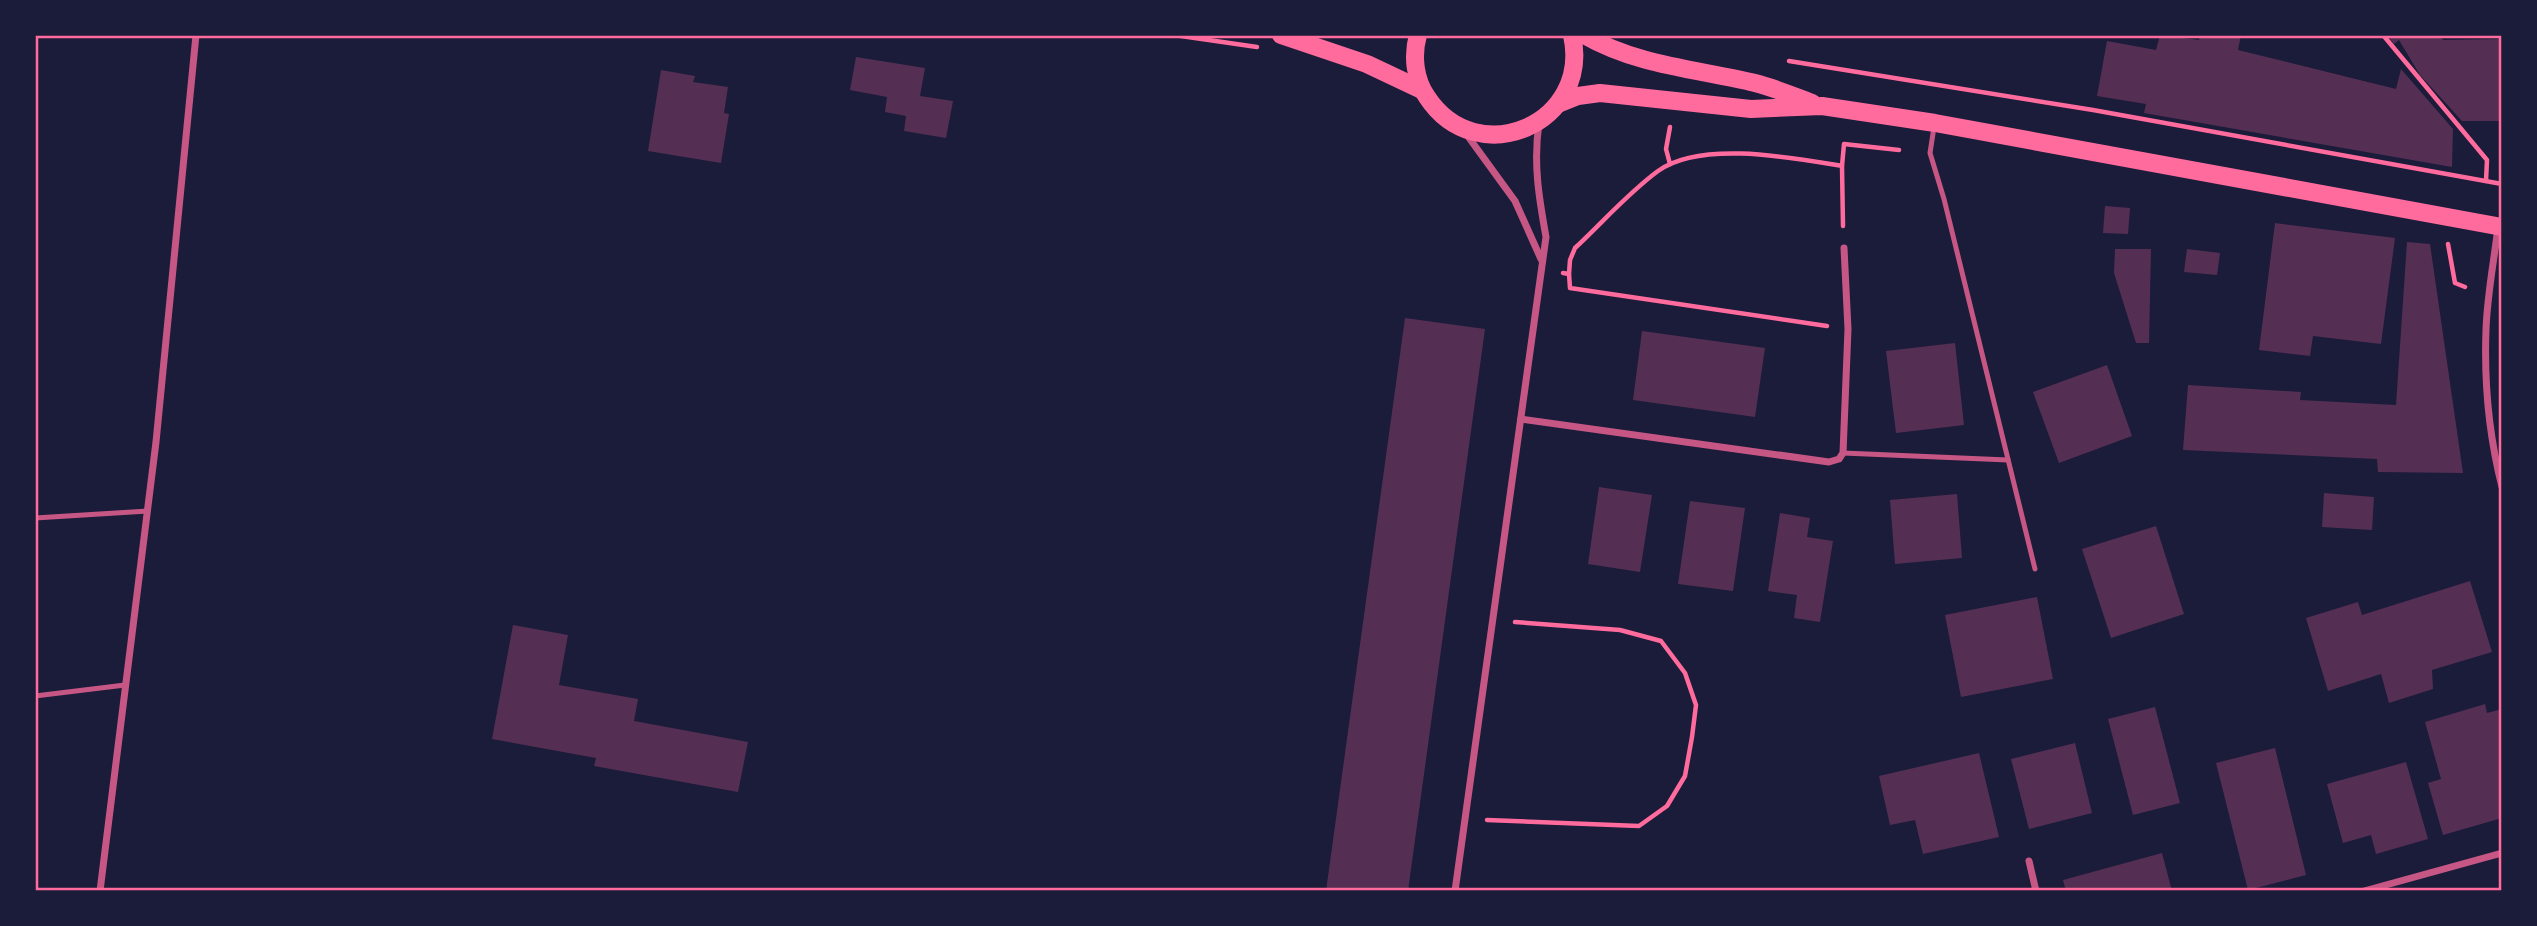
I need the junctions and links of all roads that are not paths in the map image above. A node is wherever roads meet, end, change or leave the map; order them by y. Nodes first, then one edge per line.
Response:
1 (196, 35) edge
2 (1281, 35) edge
3 (1418, 35) edge
4 (1572, 35) edge
5 (1584, 35) edge
6 (1422, 90) junction
7 (1558, 104) junction
8 (1822, 106) junction
9 (1539, 122) junction
10 (1935, 123) junction
11 (1462, 128) junction
12 (2500, 227) edge
13 (1844, 248) road end
14 (1541, 259) junction
15 (1521, 419) junction
16 (1843, 453) junction
17 (2008, 460) junction
18 (2502, 487) edge
19 (148, 511) junction
20 (35, 518) edge
21 (2035, 569) dead end
22 (125, 685) junction
23 (35, 696) edge
24 (2502, 853) edge
25 (2029, 860) dead end
26 (100, 891) edge
27 (1455, 891) edge
28 (2036, 891) edge
29 (2364, 891) edge

1 - 19 street
2 - 6 main road
3 - 6 main road
4 - 7 main road
5 - 8 main road
6 - 11 main road
7 - 8 main road
7 - 9 main road
8 - 10 main road
9 - 11 main road
9 - 14 street
10 - 12 main road
10 - 17 lane
11 - 14 street
12 - 18 street
13 - 16 street
14 - 15 street
15 - 16 street
15 - 27 street
16 - 17 lane
17 - 21 lane
19 - 20 lane
19 - 22 street
22 - 23 lane
22 - 26 street
24 - 29 street
25 - 28 street

